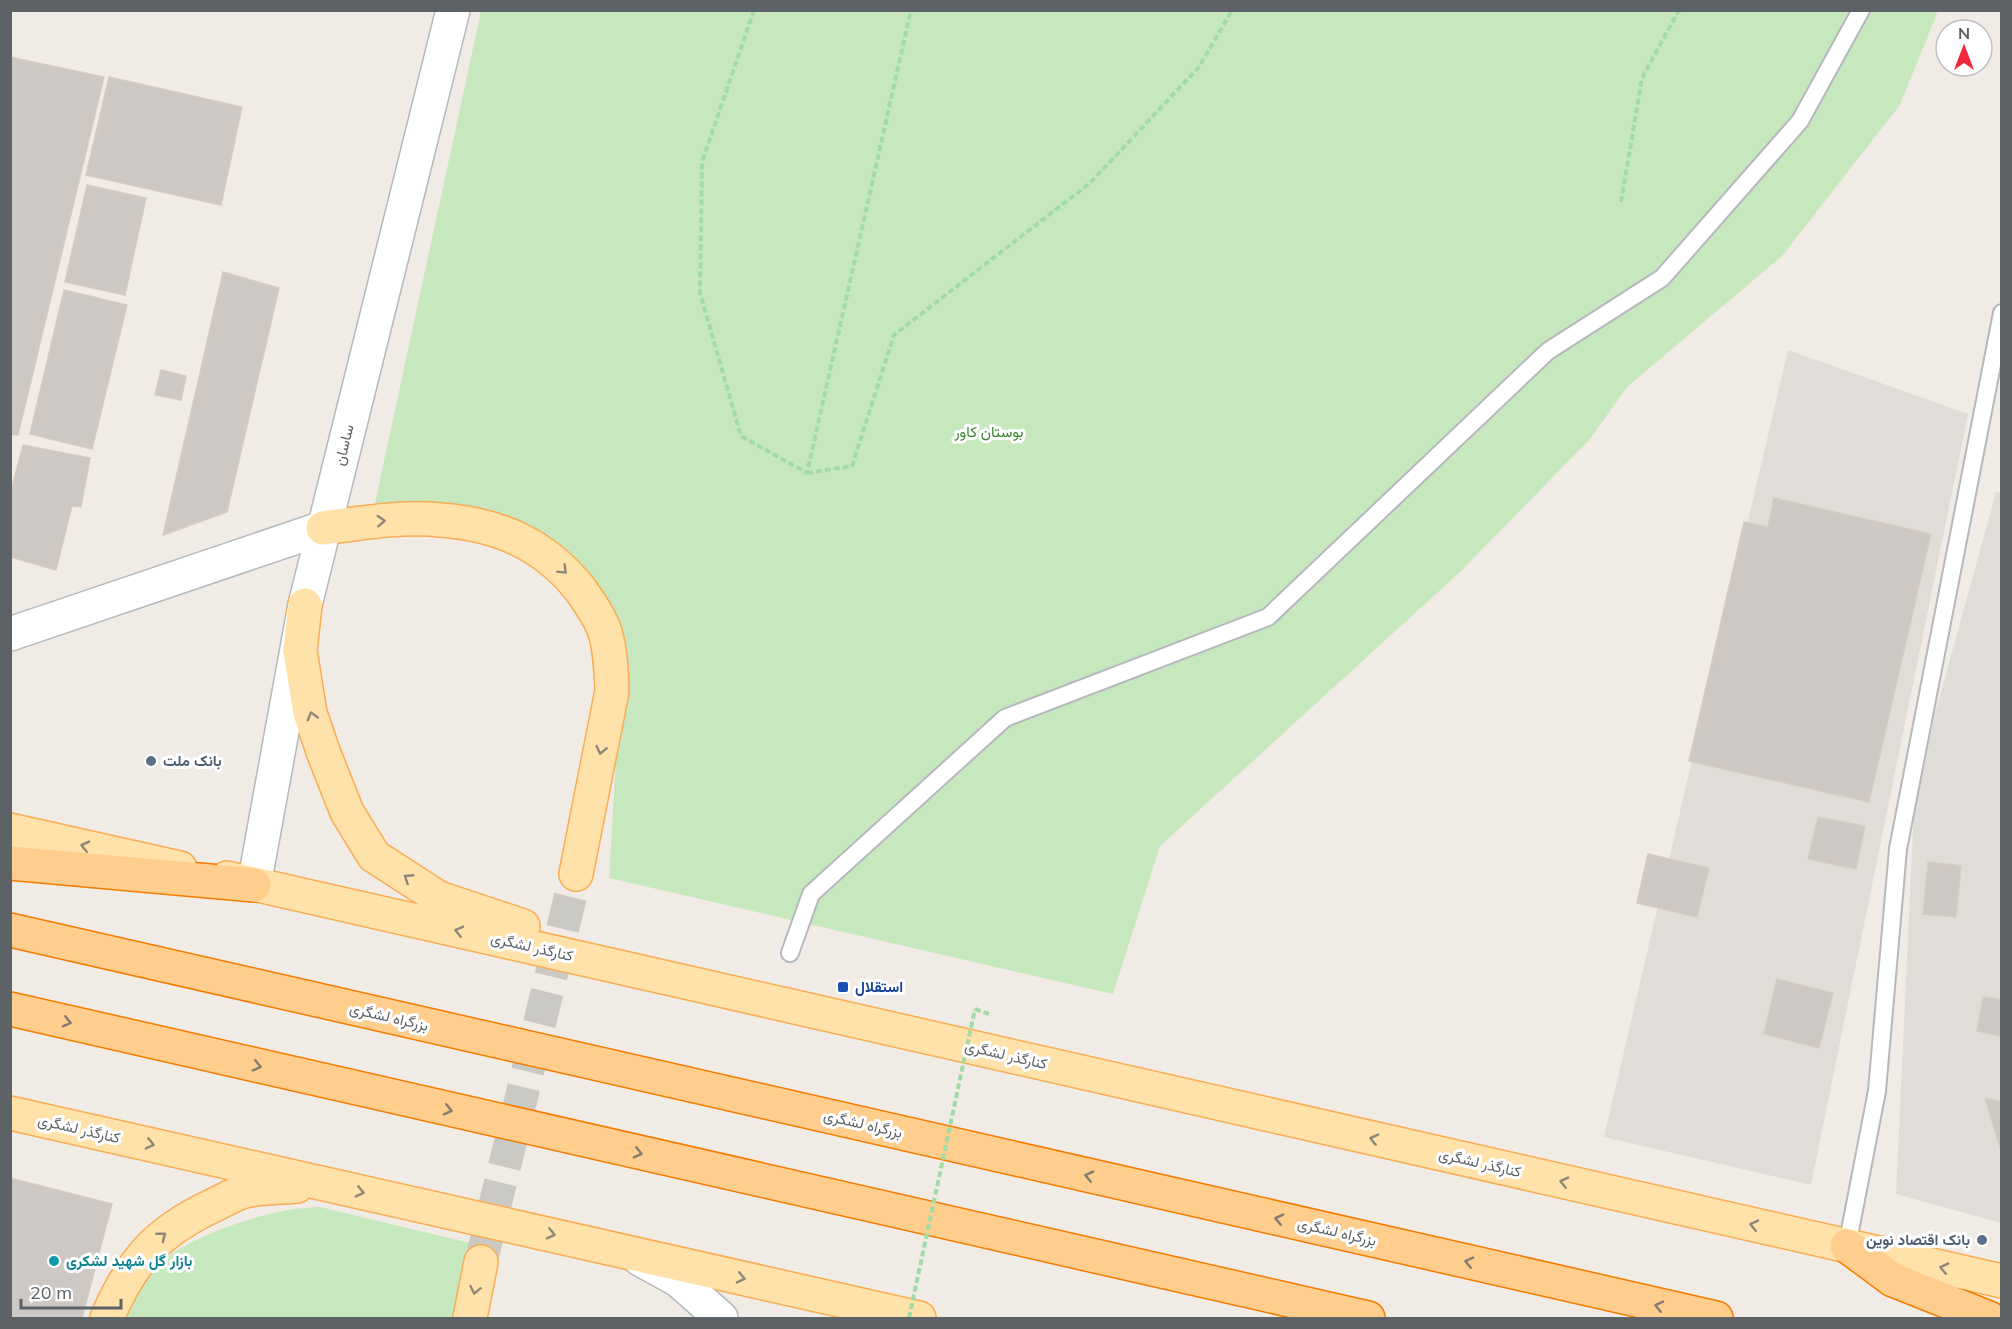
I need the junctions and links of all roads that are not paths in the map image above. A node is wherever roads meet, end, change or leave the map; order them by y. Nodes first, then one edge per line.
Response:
1 (453, 10) edge
2 (1861, 10) edge
3 (2001, 313) edge
4 (323, 528) junction
5 (305, 605) junction
6 (10, 634) edge
7 (10, 830) edge
8 (10, 863) edge
9 (576, 874) tunnel mouth
10 (254, 885) junction
11 (10, 930) edge
12 (790, 953) dead end
13 (571, 956) junction
14 (10, 1009) edge
15 (10, 1113) edge
16 (325, 1184) junction
17 (1847, 1246) junction
18 (625, 1251) junction
19 (481, 1262) tunnel mouth
20 (2001, 1281) edge
21 (106, 1318) edge
22 (470, 1318) edge
23 (721, 1318) edge
24 (919, 1318) edge
25 (1368, 1318) edge
26 (1716, 1318) edge
27 (1989, 1318) edge

1 - 4 street, ساسان
2 - 12 lane
3 - 17 lane
4 - 5 street, ساسان
4 - 6 street
4 -> 9 main road
5 - 10 street, ساسان
13 -> 5 main road
10 -> 7 main road, کنارگذر لشگری
8 - 10 highway
13 -> 10 main road, کنارگذر لشگری
26 -> 11 highway, بزرگراه لشگری
17 -> 13 main road, کنارگذر لشگری
14 -> 25 highway
15 -> 16 main road, کنارگذر لشگری
16 -> 18 main road, کنارگذر لشگری
21 -> 16 main road
20 -> 17 main road, کنارگذر لشگری
17 - 27 highway
18 - 23 street
18 -> 24 main road, کنارگذر لشگری
19 -> 22 main road

